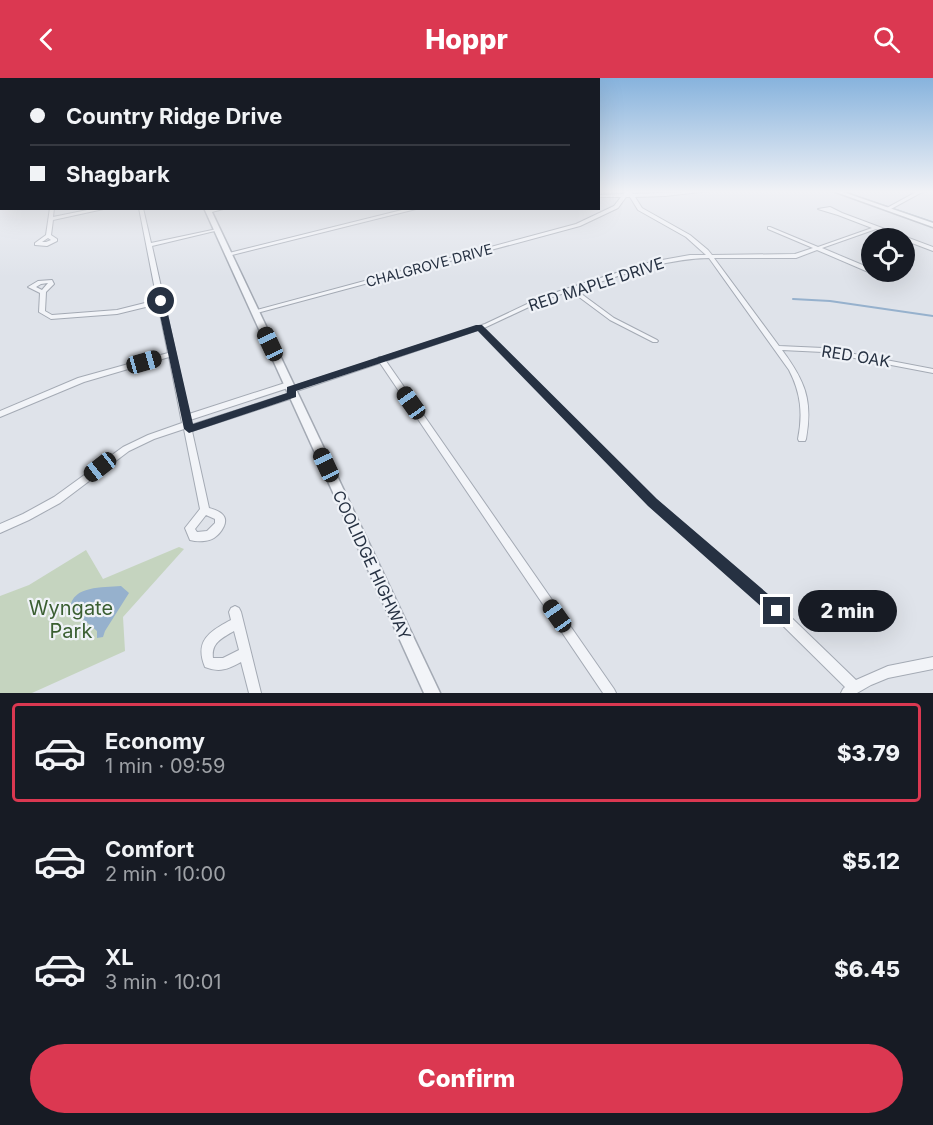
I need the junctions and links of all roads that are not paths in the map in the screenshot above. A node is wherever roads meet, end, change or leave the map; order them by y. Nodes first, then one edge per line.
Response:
1 (51, 219) edge
2 (144, 220) edge
3 (212, 220) edge
4 (370, 220) edge
5 (592, 220) edge
6 (657, 220) edge
7 (854, 220) edge
8 (918, 220) edge
9 (933, 225) edge
10 (770, 228) dead end
11 (875, 228) edge
12 (217, 230) junction
13 (861, 233) edge
14 (48, 237) dead end
15 (915, 242) edge
16 (149, 245) junction
17 (819, 249) junction
18 (933, 249) edge
19 (228, 254) junction
20 (711, 257) junction
21 (861, 267) edge
22 (571, 290) junction
23 (43, 292) dead end
24 (161, 301) junction
25 (255, 312) junction
26 (479, 327) junction
27 (655, 341) dead end
28 (777, 348) junction
29 (172, 354) junction
30 (381, 360) junction
31 (933, 370) edge
32 (291, 390) junction
33 (0, 414) edge
34 (188, 424) junction
35 (802, 439) dead end
36 (205, 510) dead end
37 (0, 529) edge
38 (246, 653) junction
39 (933, 663) edge
40 (851, 690) edge
41 (255, 693) edge
42 (432, 693) edge
43 (610, 693) edge

1 - 14 street
2 - 16 street
3 - 12 street, COOLIDGE HIGHWAY
4 - 19 street
5 - 25 street, CHALGROVE DRIVE
6 - 20 street
7 - 11 street
8 - 9 street
10 - 17 street
12 - 16 street
12 - 19 street, COOLIDGE HIGHWAY
13 - 17 street, RED MAPLE DRIVE
15 - 18 street
16 - 24 street
17 - 20 street, RED MAPLE DRIVE
17 - 21 street
19 - 25 street, COOLIDGE HIGHWAY
20 - 22 street, RED MAPLE DRIVE
20 - 28 street
22 - 26 street, RED MAPLE DRIVE
22 - 27 street
23 - 24 street
24 - 29 street
25 - 32 street, COOLIDGE HIGHWAY
26 - 30 street, RED MAPLE DRIVE
26 - 40 street
28 - 31 street, RED OAK
28 - 35 street
29 - 33 street
29 - 34 street
30 - 32 street, RED MAPLE DRIVE
30 - 43 street
32 - 34 street, RED MAPLE DRIVE
32 - 42 street, COOLIDGE HIGHWAY
34 - 36 street
34 - 37 street, RED MAPLE DRIVE
38 - 38 street
38 - 41 street
39 - 40 street

